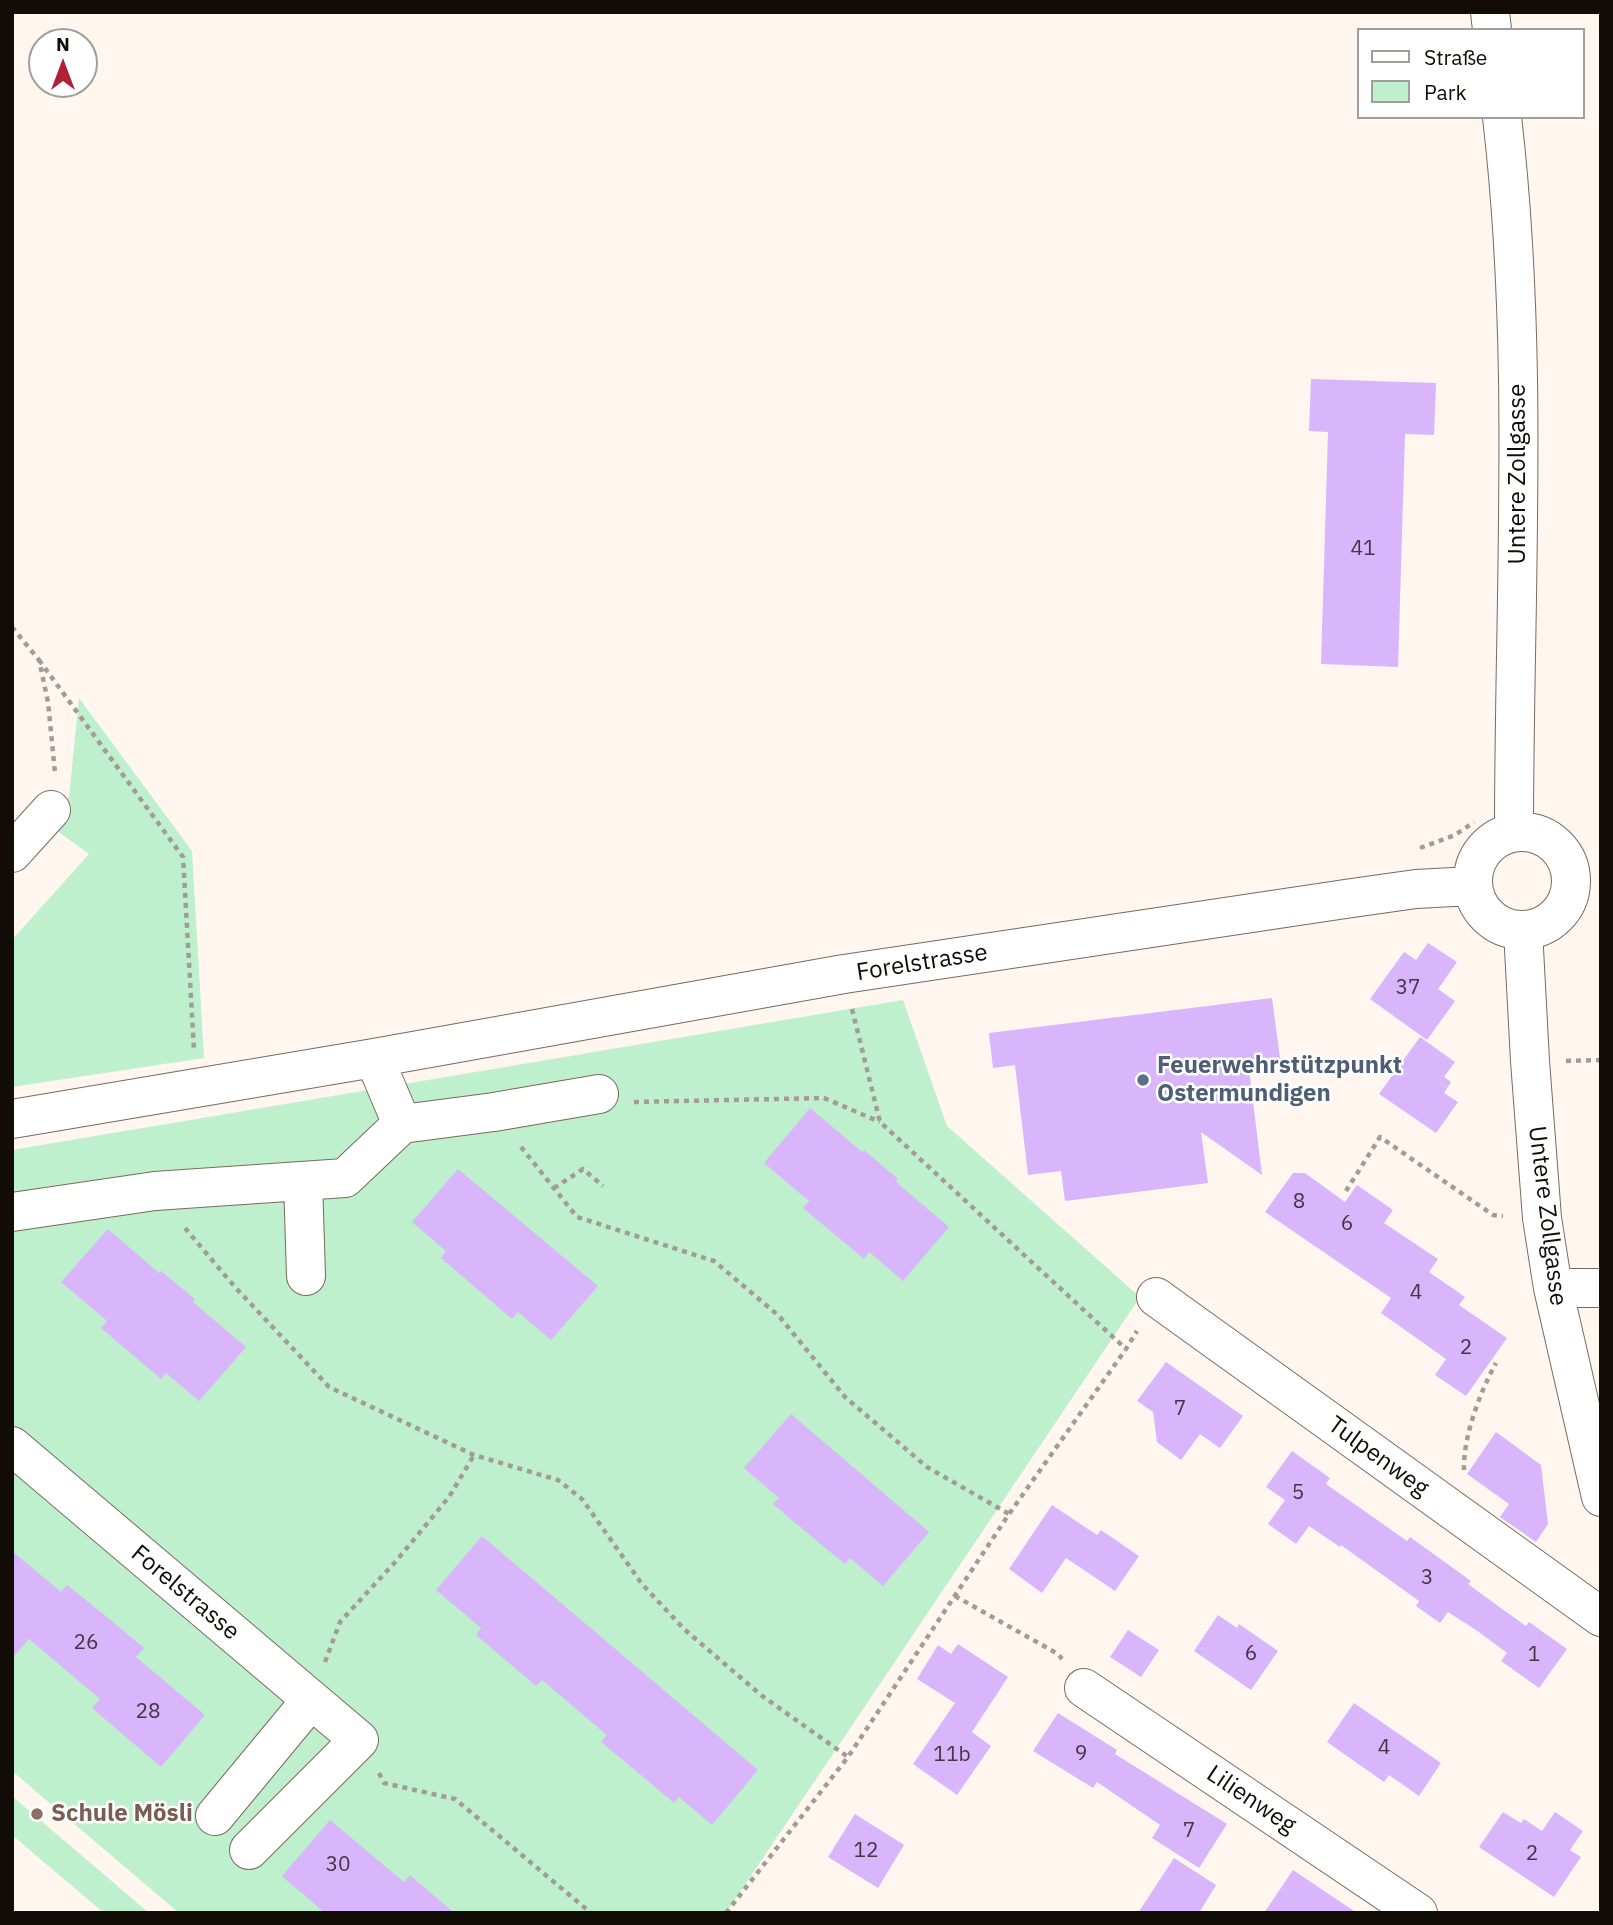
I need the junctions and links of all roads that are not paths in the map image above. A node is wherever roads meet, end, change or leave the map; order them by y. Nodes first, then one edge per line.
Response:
1 (1502, 119) edge
2 (51, 810) road end
3 (1514, 831) junction
4 (12, 853) edge
5 (1586, 874) edge
6 (1472, 886) junction
7 (1524, 930) junction
8 (374, 1058) junction
9 (599, 1094) road end
10 (12, 1119) edge
11 (402, 1124) junction
12 (303, 1181) junction
13 (12, 1212) edge
14 (306, 1276) dead end
15 (1553, 1287) junction
16 (1601, 1287) edge
17 (1156, 1297) road end
18 (12, 1446) edge
19 (1601, 1497) edge
20 (1601, 1617) edge
21 (1084, 1688) road end
22 (311, 1700) junction
23 (215, 1816) dead end
24 (249, 1850) dead end
25 (1418, 1913) edge

1 - 3 street, Untere Zollgasse
2 - 4 street
3 - 5 street
3 - 6 street
5 - 7 street
6 - 7 street
6 - 8 street, Forelstrasse
7 - 15 street, Untere Zollgasse
8 - 10 street, Forelstrasse
8 - 11 street
9 - 11 street
11 - 12 street
12 - 13 street
12 - 14 street
15 - 16 street
15 - 19 street, Untere Zollgasse
17 - 20 street, Tulpenweg
18 - 22 street, Forelstrasse
21 - 25 street, Lilienweg
22 - 23 street
22 - 24 street, Forelstrasse

